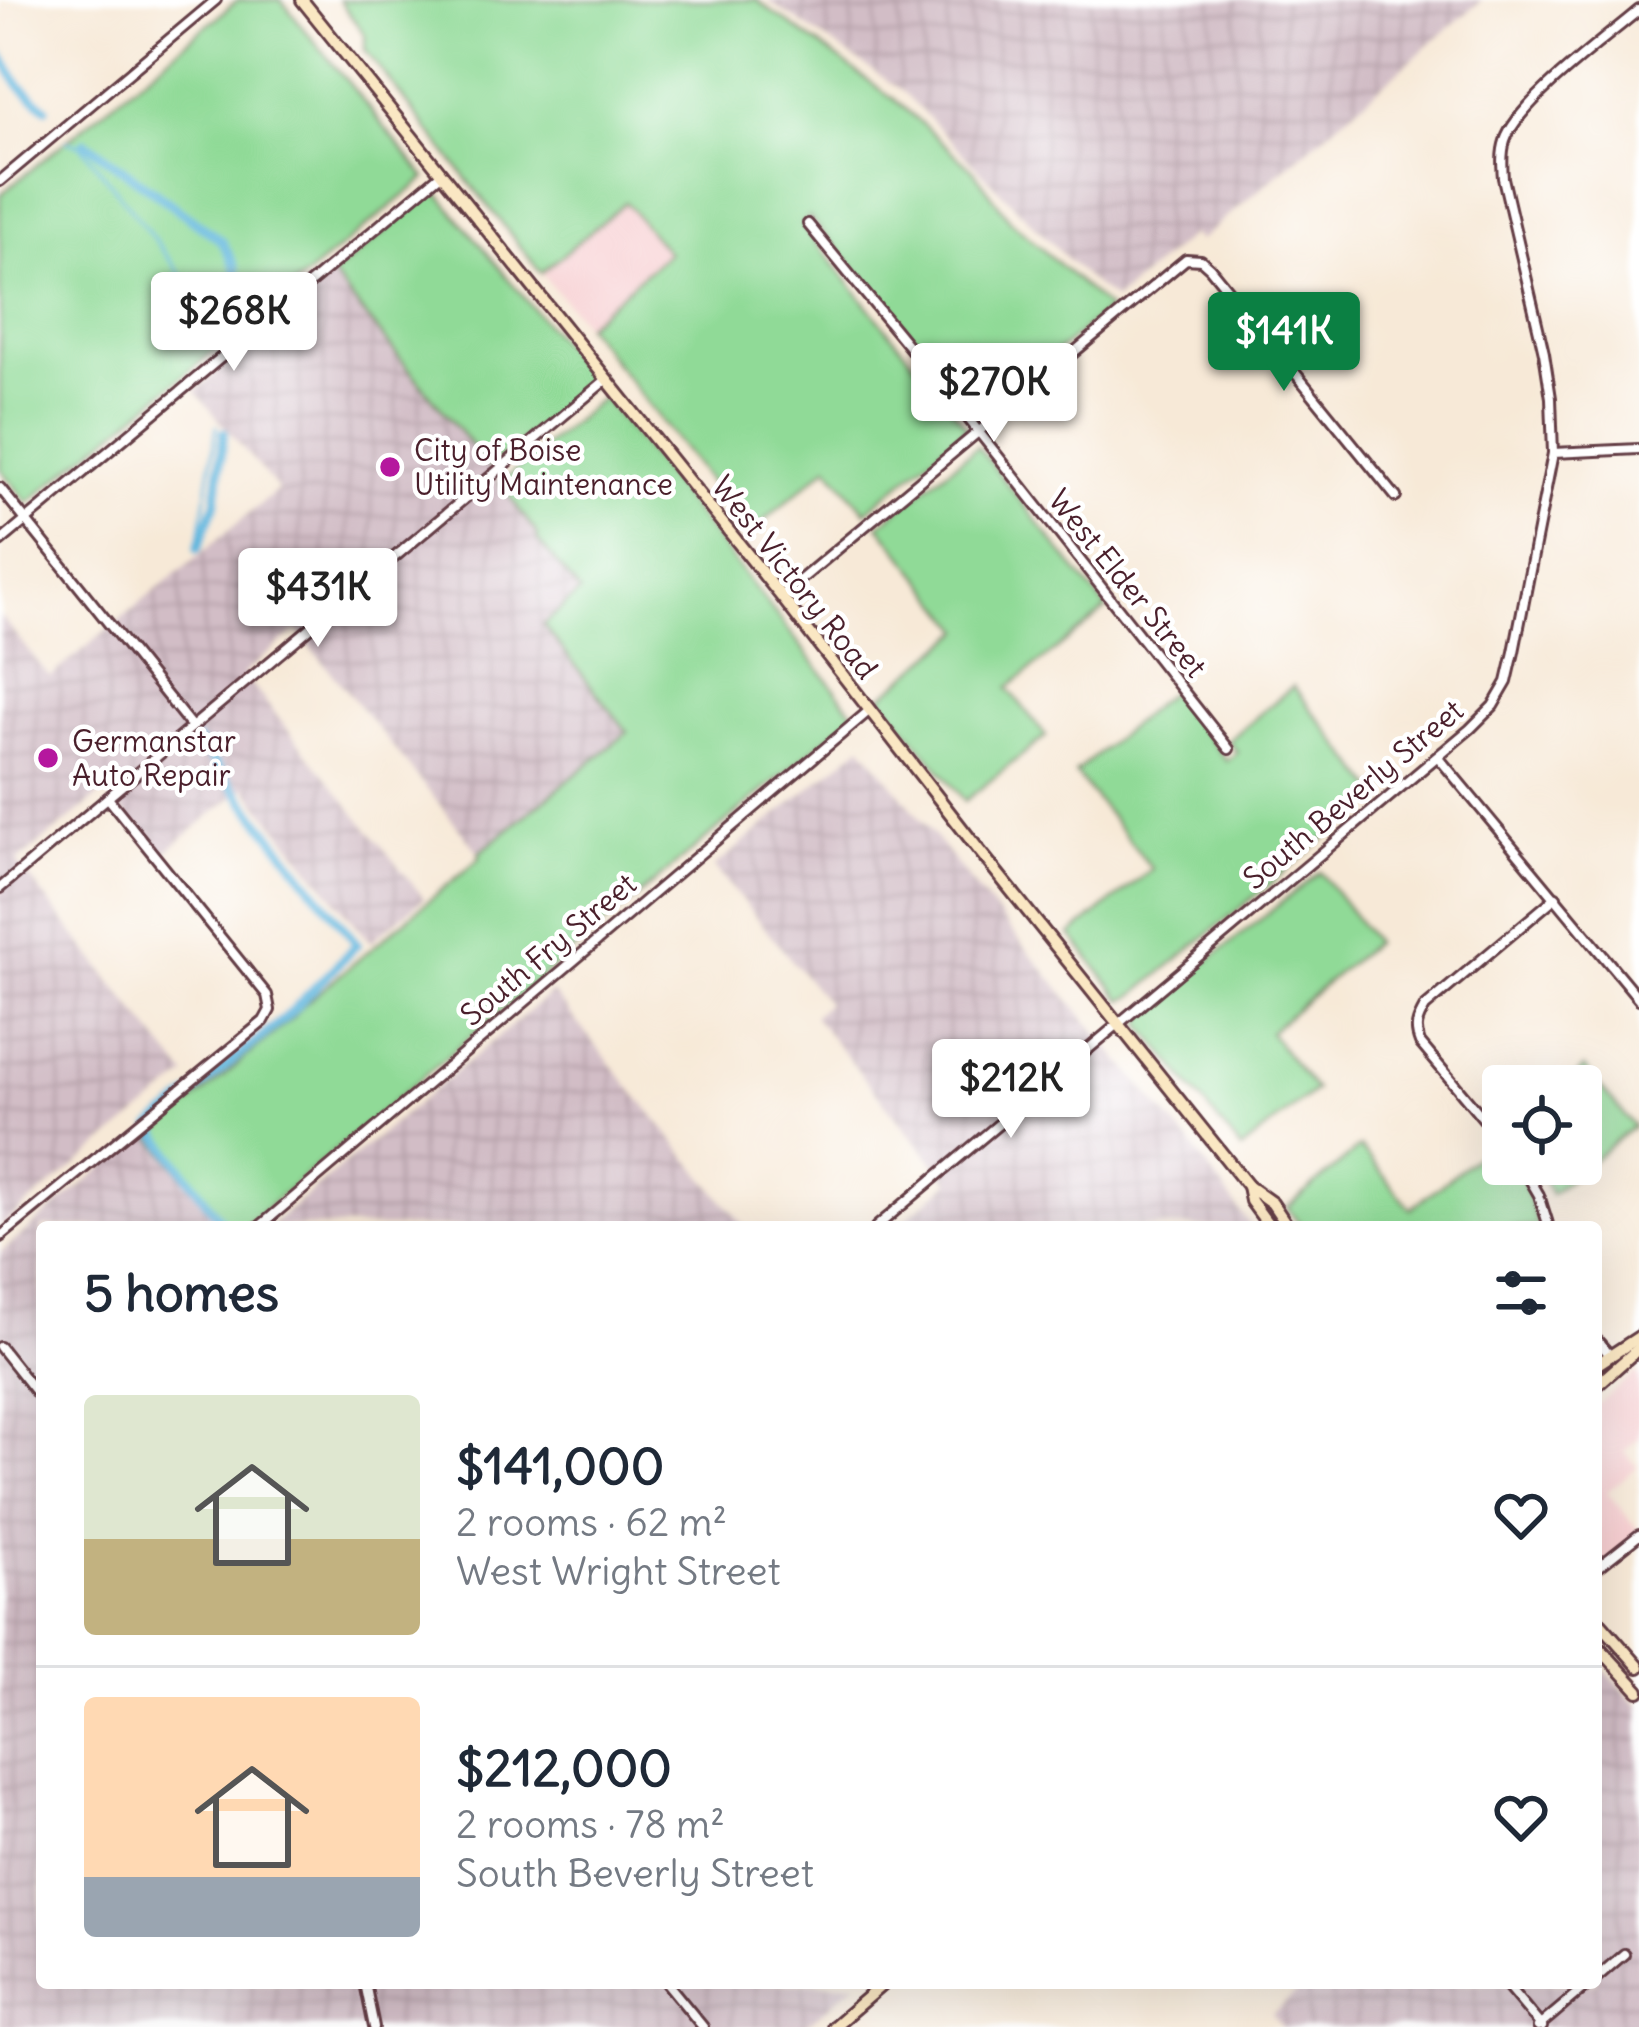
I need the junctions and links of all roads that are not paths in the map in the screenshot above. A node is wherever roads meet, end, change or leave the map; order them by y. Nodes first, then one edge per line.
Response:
1 (216, 0) edge
2 (302, 0) edge
3 (1639, 10) edge
4 (442, 174) junction
5 (0, 181) edge
6 (808, 224) dead end
7 (607, 380) junction
8 (977, 430) junction
9 (1639, 449) edge
10 (1553, 453) junction
11 (0, 488) edge
12 (1396, 497) dead end
13 (26, 520) junction
14 (0, 542) edge
15 (781, 596) junction
16 (870, 710) junction
17 (192, 728) junction
18 (1229, 749) dead end
19 (1438, 758) junction
20 (107, 798) junction
21 (0, 888) edge
22 (1556, 897) junction
23 (1639, 998) edge
24 (1120, 1024) junction
25 (1482, 1117) edge
26 (1533, 1185) edge
27 (266, 1221) edge
28 (882, 1221) edge
29 (1273, 1221) edge
30 (1547, 1221) edge
31 (0, 1237) edge
32 (1639, 1336) edge
33 (1602, 1346) edge
34 (0, 1347) edge
35 (1639, 1348) edge
36 (1609, 1354) junction
37 (1602, 1360) edge
38 (1602, 1378) edge
39 (1602, 1381) edge
40 (36, 1392) edge
41 (1639, 1535) edge
42 (1602, 1564) edge
43 (1602, 1625) edge
44 (1602, 1651) edge
45 (1639, 1667) edge
46 (1639, 1691) edge
47 (1624, 1954) dead end
48 (1602, 1972) edge
49 (365, 1989) edge
50 (672, 1989) edge
51 (877, 1989) edge
52 (1510, 1989) edge
53 (1583, 1989) edge
54 (1540, 2026) edge
55 (374, 2027) edge
56 (703, 2027) edge
57 (833, 2027) edge

1 - 5 street
2 - 4 main road, West Victory Road
3 - 10 street, South Beverly Street
4 - 7 main road, West Victory Road
4 - 13 street
6 - 8 street, West Elder Street
7 - 15 main road, West Victory Road
7 - 17 street
8 - 12 street
8 - 15 street
8 - 18 street, West Elder Street
9 - 10 street
10 - 19 street, South Beverly Street
11 - 13 street
13 - 14 street
13 - 17 street
15 - 16 main road, West Victory Road
16 - 24 main road, West Victory Road
16 - 27 street, South Fry Street
17 - 20 street
19 - 22 street
19 - 24 street, South Beverly Street
20 - 21 street
20 - 31 street
22 - 23 street
22 - 25 street
24 - 28 street, South Beverly Street
24 - 29 main road, West Victory Road
26 - 30 street
32 - 36 main road
33 - 36 street
34 - 40 street
35 - 39 main road
36 - 37 main road
36 - 38 main road
41 - 42 street
43 - 45 main road
44 - 46 main road
47 - 48 street
49 - 55 street
50 - 56 street
51 - 57 main road
52 - 54 street
53 - 54 street

